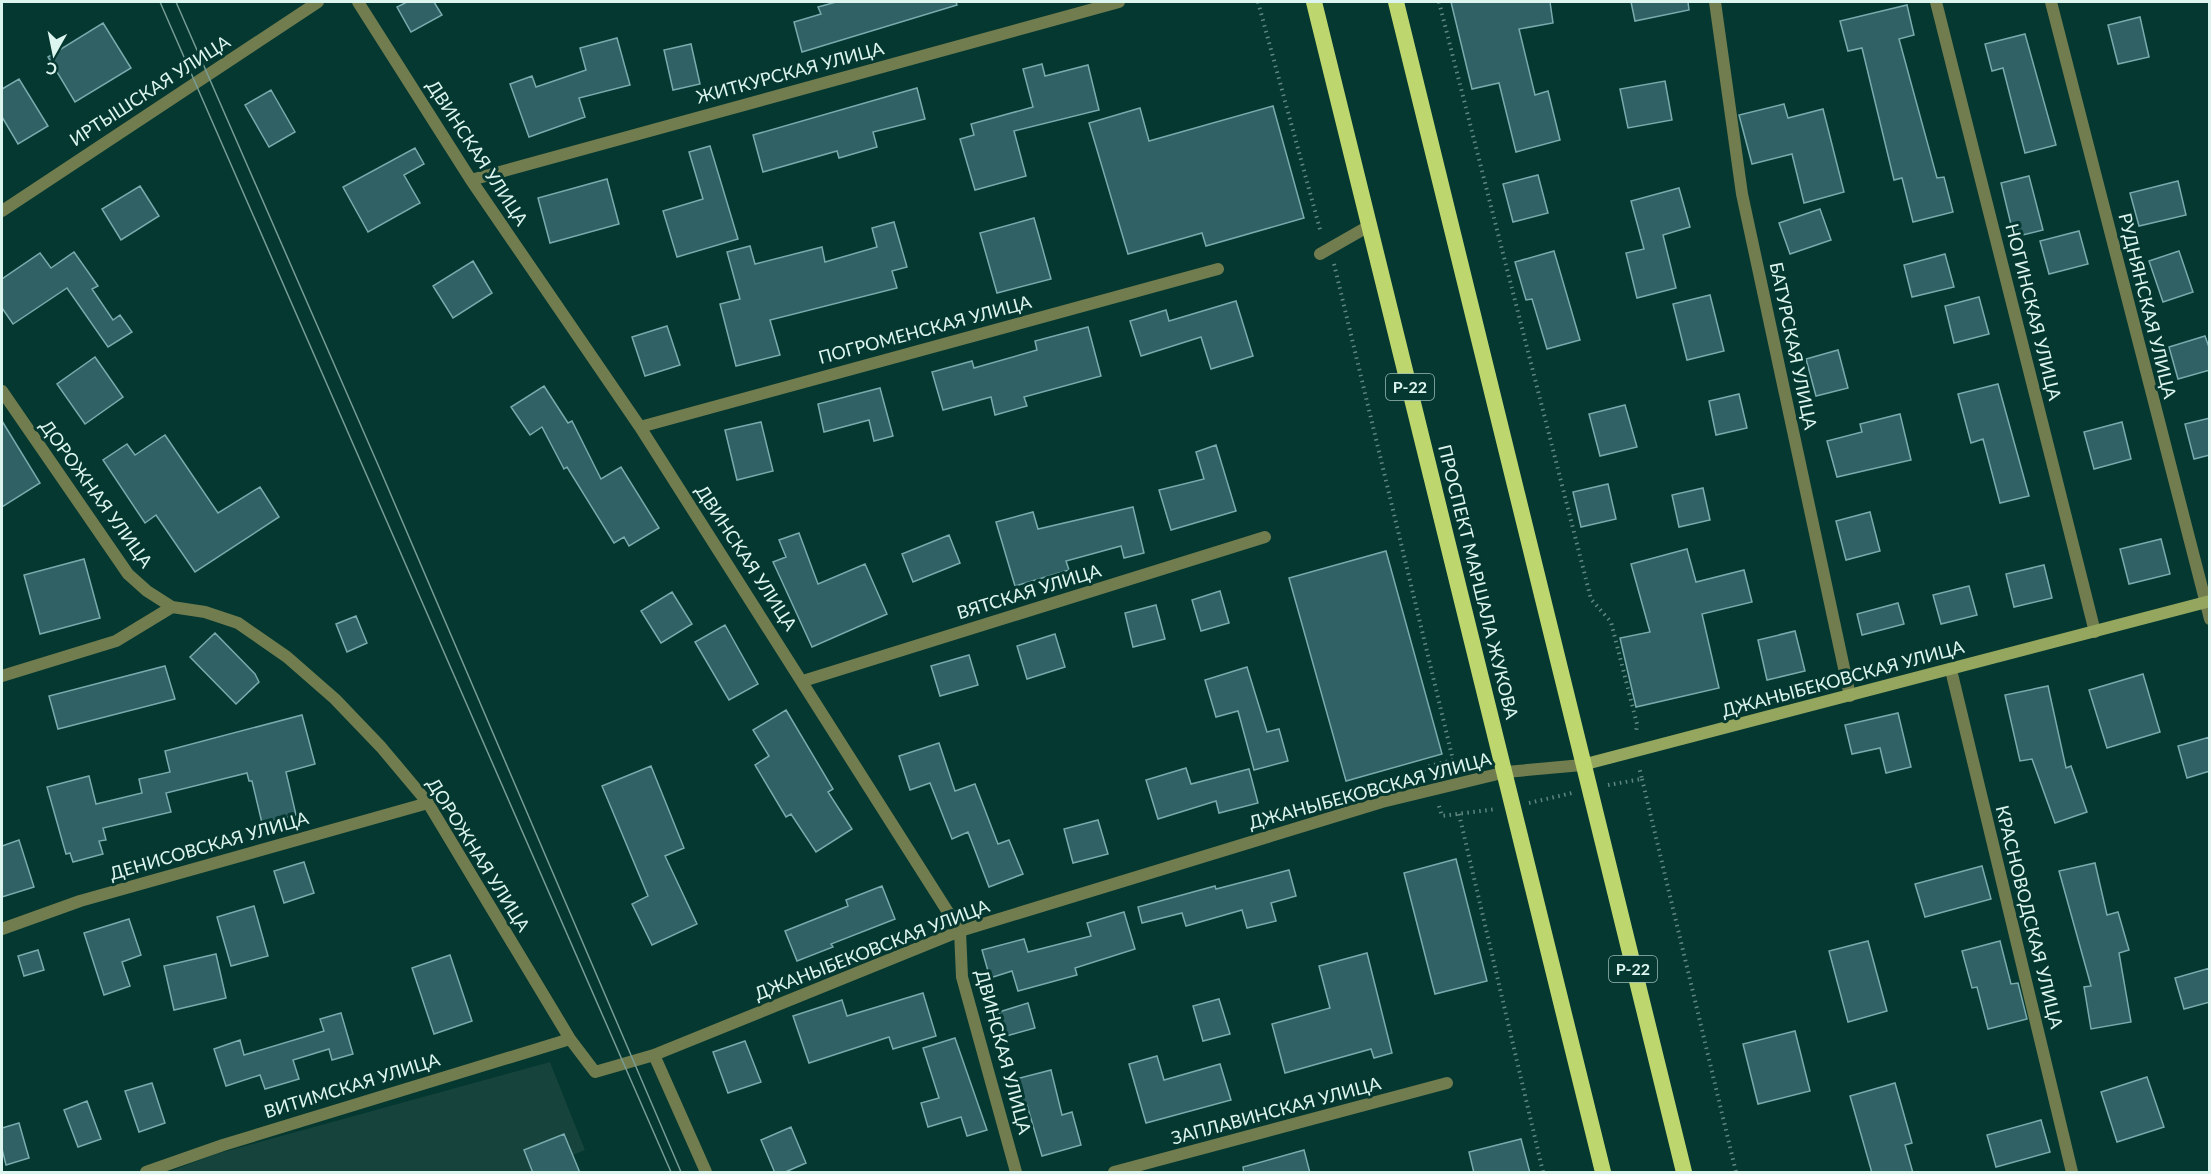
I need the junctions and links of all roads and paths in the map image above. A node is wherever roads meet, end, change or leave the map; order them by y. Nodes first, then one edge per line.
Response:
1 (318, 2) edge
2 (358, 2) edge
3 (1119, 2) edge
4 (1258, 2) edge
5 (1314, 2) edge
6 (1396, 2) edge
7 (1439, 2) edge
8 (1715, 2) edge
9 (1936, 2) edge
10 (2051, 2) edge
11 (471, 180) junction
12 (2, 211) edge
13 (1370, 226) junction
14 (1325, 251) junction
15 (1218, 269) dead end
16 (2, 391) edge
17 (640, 427) junction
18 (1265, 537) dead end
19 (2207, 602) edge
20 (172, 607) junction
21 (2210, 619) edge
22 (2096, 632) junction
23 (1951, 670) junction
24 (2, 676) edge
25 (803, 681) junction
26 (1850, 696) junction
27 (1635, 751) junction
28 (1582, 765) junction
29 (1506, 772) junction
30 (1642, 778) junction
31 (1588, 789) junction
32 (1433, 790) junction
33 (428, 803) junction
34 (1514, 806) junction
35 (1459, 814) junction
36 (2, 929) edge
37 (960, 931) junction
38 (570, 1039) junction
39 (654, 1055) junction
40 (595, 1072) joint
41 (1446, 1083) dead end
42 (146, 1173) edge
43 (706, 1173) edge
44 (1016, 1173) edge
45 (1114, 1173) edge
46 (1543, 1173) edge
47 (1603, 1173) edge
48 (1684, 1173) edge
49 (1736, 1173) edge
50 (2072, 1173) edge

1 - 12 street, ИРТЫШСКАЯ УЛИЦА
2 - 11 street, ДВИНСКАЯ УЛИЦА
3 - 11 street, ЖИТКУРСКАЯ УЛИЦА
4 - 14 path
5 - 13 highway, ПРОСПЕКТ МАРШАЛА ЖУКОВА / Р-22
6 - 28 highway, Р-22
7 - 27 path
8 - 26 street, БАТУРСКАЯ УЛИЦА
9 - 22 street, НОГИНСКАЯ УЛИЦА
10 - 19 street, РУДНЯНСКАЯ УЛИЦА
11 - 17 street, ДВИНСКАЯ УЛИЦА
13 - 14 street
13 - 29 highway, ПРОСПЕКТ МАРШАЛА ЖУКОВА / Р-22
14 - 32 path
15 - 17 street, ПОГРОМЕНСКАЯ УЛИЦА
16 - 20 street, ДОРОЖНАЯ УЛИЦА
17 - 25 street, ДВИНСКАЯ УЛИЦА
18 - 25 street, ВЯТСКАЯ УЛИЦА
19 - 21 street, РУДНЯНСКАЯ УЛИЦА
19 - 22 main road, ДЖАНЫБЕКОВСКАЯ УЛИЦА
20 - 24 street
20 - 33 street, ДОРОЖНАЯ УЛИЦА
22 - 23 main road, ДЖАНЫБЕКОВСКАЯ УЛИЦА
23 - 26 main road, ДЖАНЫБЕКОВСКАЯ УЛИЦА
23 - 50 street, КРАСНОВОДСКАЯ УЛИЦА
25 - 37 street, ДВИНСКАЯ УЛИЦА
26 - 27 main road, ДЖАНЫБЕКОВСКАЯ УЛИЦА
27 - 28 main road, ДЖАНЫБЕКОВСКАЯ УЛИЦА
27 - 30 path
28 - 29 street, ДЖАНЫБЕКОВСКАЯ УЛИЦА
28 - 31 highway, Р-22
29 - 32 street, ДЖАНЫБЕКОВСКАЯ УЛИЦА
29 - 34 highway, ПРОСПЕКТ МАРШАЛА ЖУКОВА / Р-22
30 - 31 path
30 - 49 path
31 - 34 path
31 - 48 highway, Р-22
32 - 35 path
32 - 37 street, ДЖАНЫБЕКОВСКАЯ УЛИЦА
33 - 36 street, ДЕНИСОВСКАЯ УЛИЦА
33 - 38 street, ДОРОЖНАЯ УЛИЦА
34 - 35 path
34 - 47 highway, ПРОСПЕКТ МАРШАЛА ЖУКОВА / Р-22
35 - 46 path
37 - 39 street, ДЖАНЫБЕКОВСКАЯ УЛИЦА
37 - 44 street, ДВИНСКАЯ УЛИЦА
38 - 40 street, ДОРОЖНАЯ УЛИЦА
38 - 42 street, ВИТИМСКАЯ УЛИЦА
39 - 40 street, ДЖАНЫБЕКОВСКАЯ УЛИЦА
39 - 43 street
41 - 45 street, ЗАПЛАВИНСКАЯ УЛИЦА

